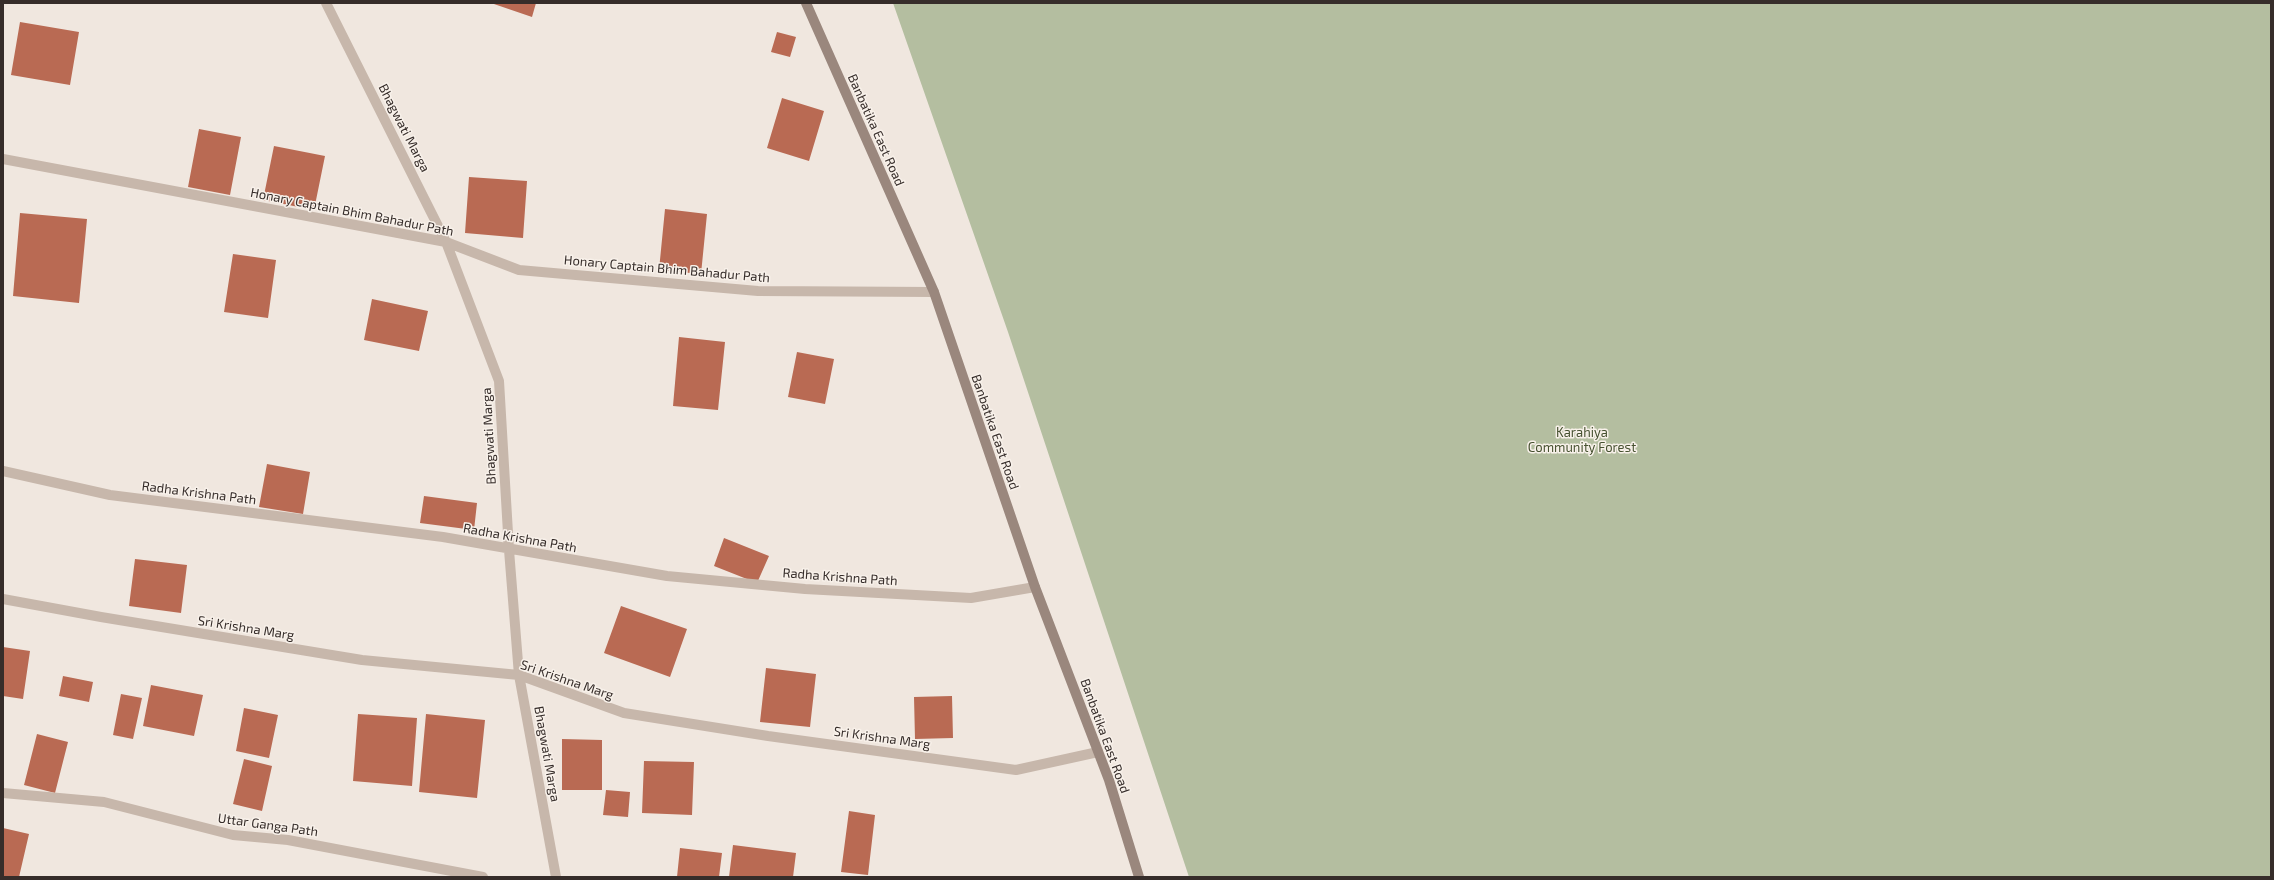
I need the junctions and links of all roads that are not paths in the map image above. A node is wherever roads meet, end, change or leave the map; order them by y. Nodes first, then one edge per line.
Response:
1 (326, 3) edge
2 (806, 3) edge
3 (3, 159) edge
4 (446, 242) junction
5 (934, 292) junction
6 (3, 471) edge
7 (509, 550) junction
8 (1035, 587) junction
9 (3, 599) edge
10 (520, 675) junction
11 (1098, 752) junction
12 (3, 793) edge
13 (483, 877) edge
14 (556, 877) edge
15 (1140, 877) edge

1 - 4 street, Bhagwati Marga
2 - 5 street, Banbatika East Road
3 - 4 street, Honary Captain Bhim Bahadur Path
4 - 5 street, Honary Captain Bhim Bahadur Path
4 - 7 street, Bhagwati Marga
5 - 8 street, Banbatika East Road
6 - 7 street, Radha Krishna Path
7 - 8 street, Radha Krishna Path
7 - 10 street, Bhagwati Marga
8 - 11 street, Banbatika East Road
9 - 10 street, Sri Krishna Marg
10 - 11 street, Sri Krishna Marg
10 - 14 street, Bhagwati Marga
11 - 15 street, Banbatika East Road
12 - 13 street, Uttar Ganga Path

